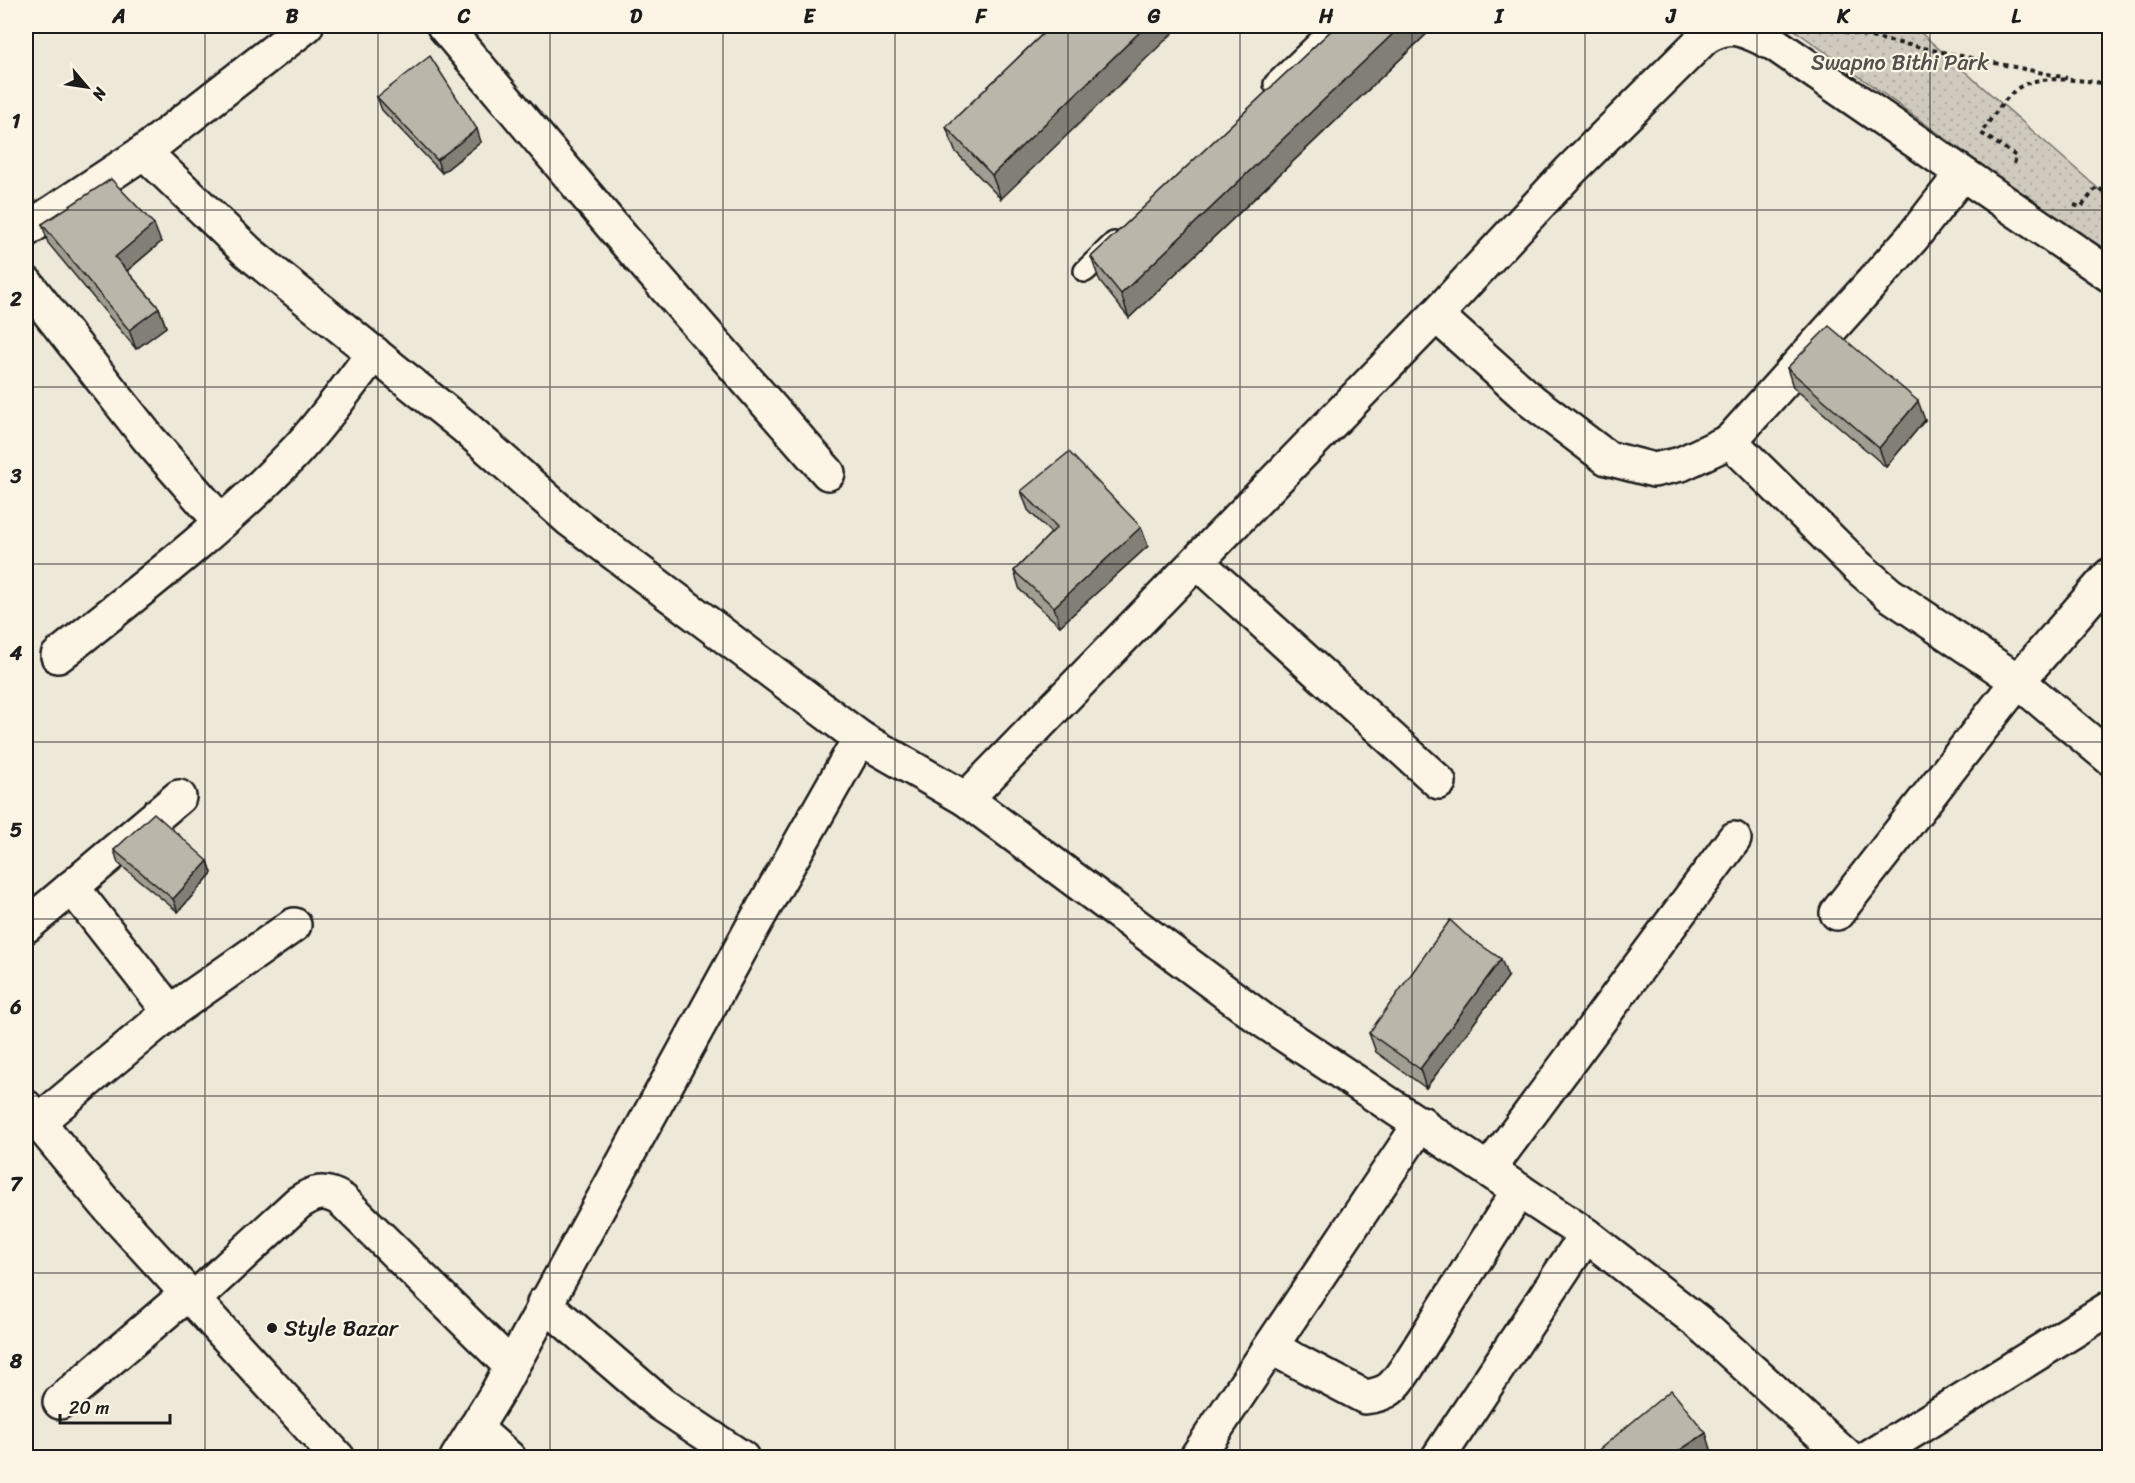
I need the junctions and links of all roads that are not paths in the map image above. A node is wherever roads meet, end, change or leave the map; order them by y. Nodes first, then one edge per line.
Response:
1 (306, 26) edge
2 (444, 26) edge
3 (1335, 26) edge
4 (1694, 32) edge
5 (1260, 99) edge
6 (144, 152) junction
7 (1962, 174) junction
8 (26, 230) edge
9 (1127, 230) edge
10 (1085, 271) dead end
11 (2109, 275) edge
12 (26, 283) edge
13 (1436, 315) junction
14 (374, 353) junction
15 (1730, 441) junction
16 (828, 473) dead end
17 (221, 522) junction
18 (1197, 562) junction
19 (2109, 575) edge
20 (58, 656) dead end
21 (2018, 681) junction
22 (861, 738) junction
23 (2109, 758) edge
24 (1439, 782) dead end
25 (179, 797) dead end
26 (966, 799) junction
27 (1734, 839) dead end
28 (72, 886) junction
29 (1837, 913) dead end
30 (294, 925) dead end
31 (26, 926) edge
32 (170, 1012) junction
33 (32, 1114) edge
34 (1421, 1124) junction
35 (1490, 1169) junction
36 (1520, 1190) junction
37 (1586, 1235) junction
38 (191, 1296) junction
39 (544, 1304) junction
40 (2109, 1308) edge
41 (1272, 1348) junction
42 (511, 1366) junction
43 (60, 1402) dead end
44 (475, 1428) junction
45 (1885, 1454) edge
46 (1198, 1455) dead end
47 (338, 1458) edge
48 (457, 1458) edge
49 (509, 1458) edge
50 (742, 1458) edge
51 (1438, 1458) edge
52 (1848, 1458) edge

1 - 6 street
2 - 16 street
3 - 5 lane
4 - 7 street
4 - 13 street
6 - 8 street
6 - 14 street
7 - 11 street
7 - 15 street
9 - 10 lane
12 - 17 street
13 - 15 street
13 - 18 street
14 - 17 street
14 - 22 street
15 - 21 street
17 - 20 street
18 - 24 street
18 - 26 street
19 - 21 street
21 - 23 street
21 - 29 street
22 - 26 street
22 - 39 street
25 - 28 street
26 - 34 street
27 - 35 street
28 - 31 street
28 - 32 street
30 - 32 street
32 - 33 street
33 - 38 street
34 - 35 street
34 - 41 street
35 - 36 street
36 - 37 street
36 - 41 street
37 - 51 street
37 - 52 street
38 - 42 street
38 - 43 street
38 - 47 street
39 - 42 street
39 - 50 street
40 - 45 street
41 - 46 street
42 - 44 street
44 - 48 street
44 - 49 street

